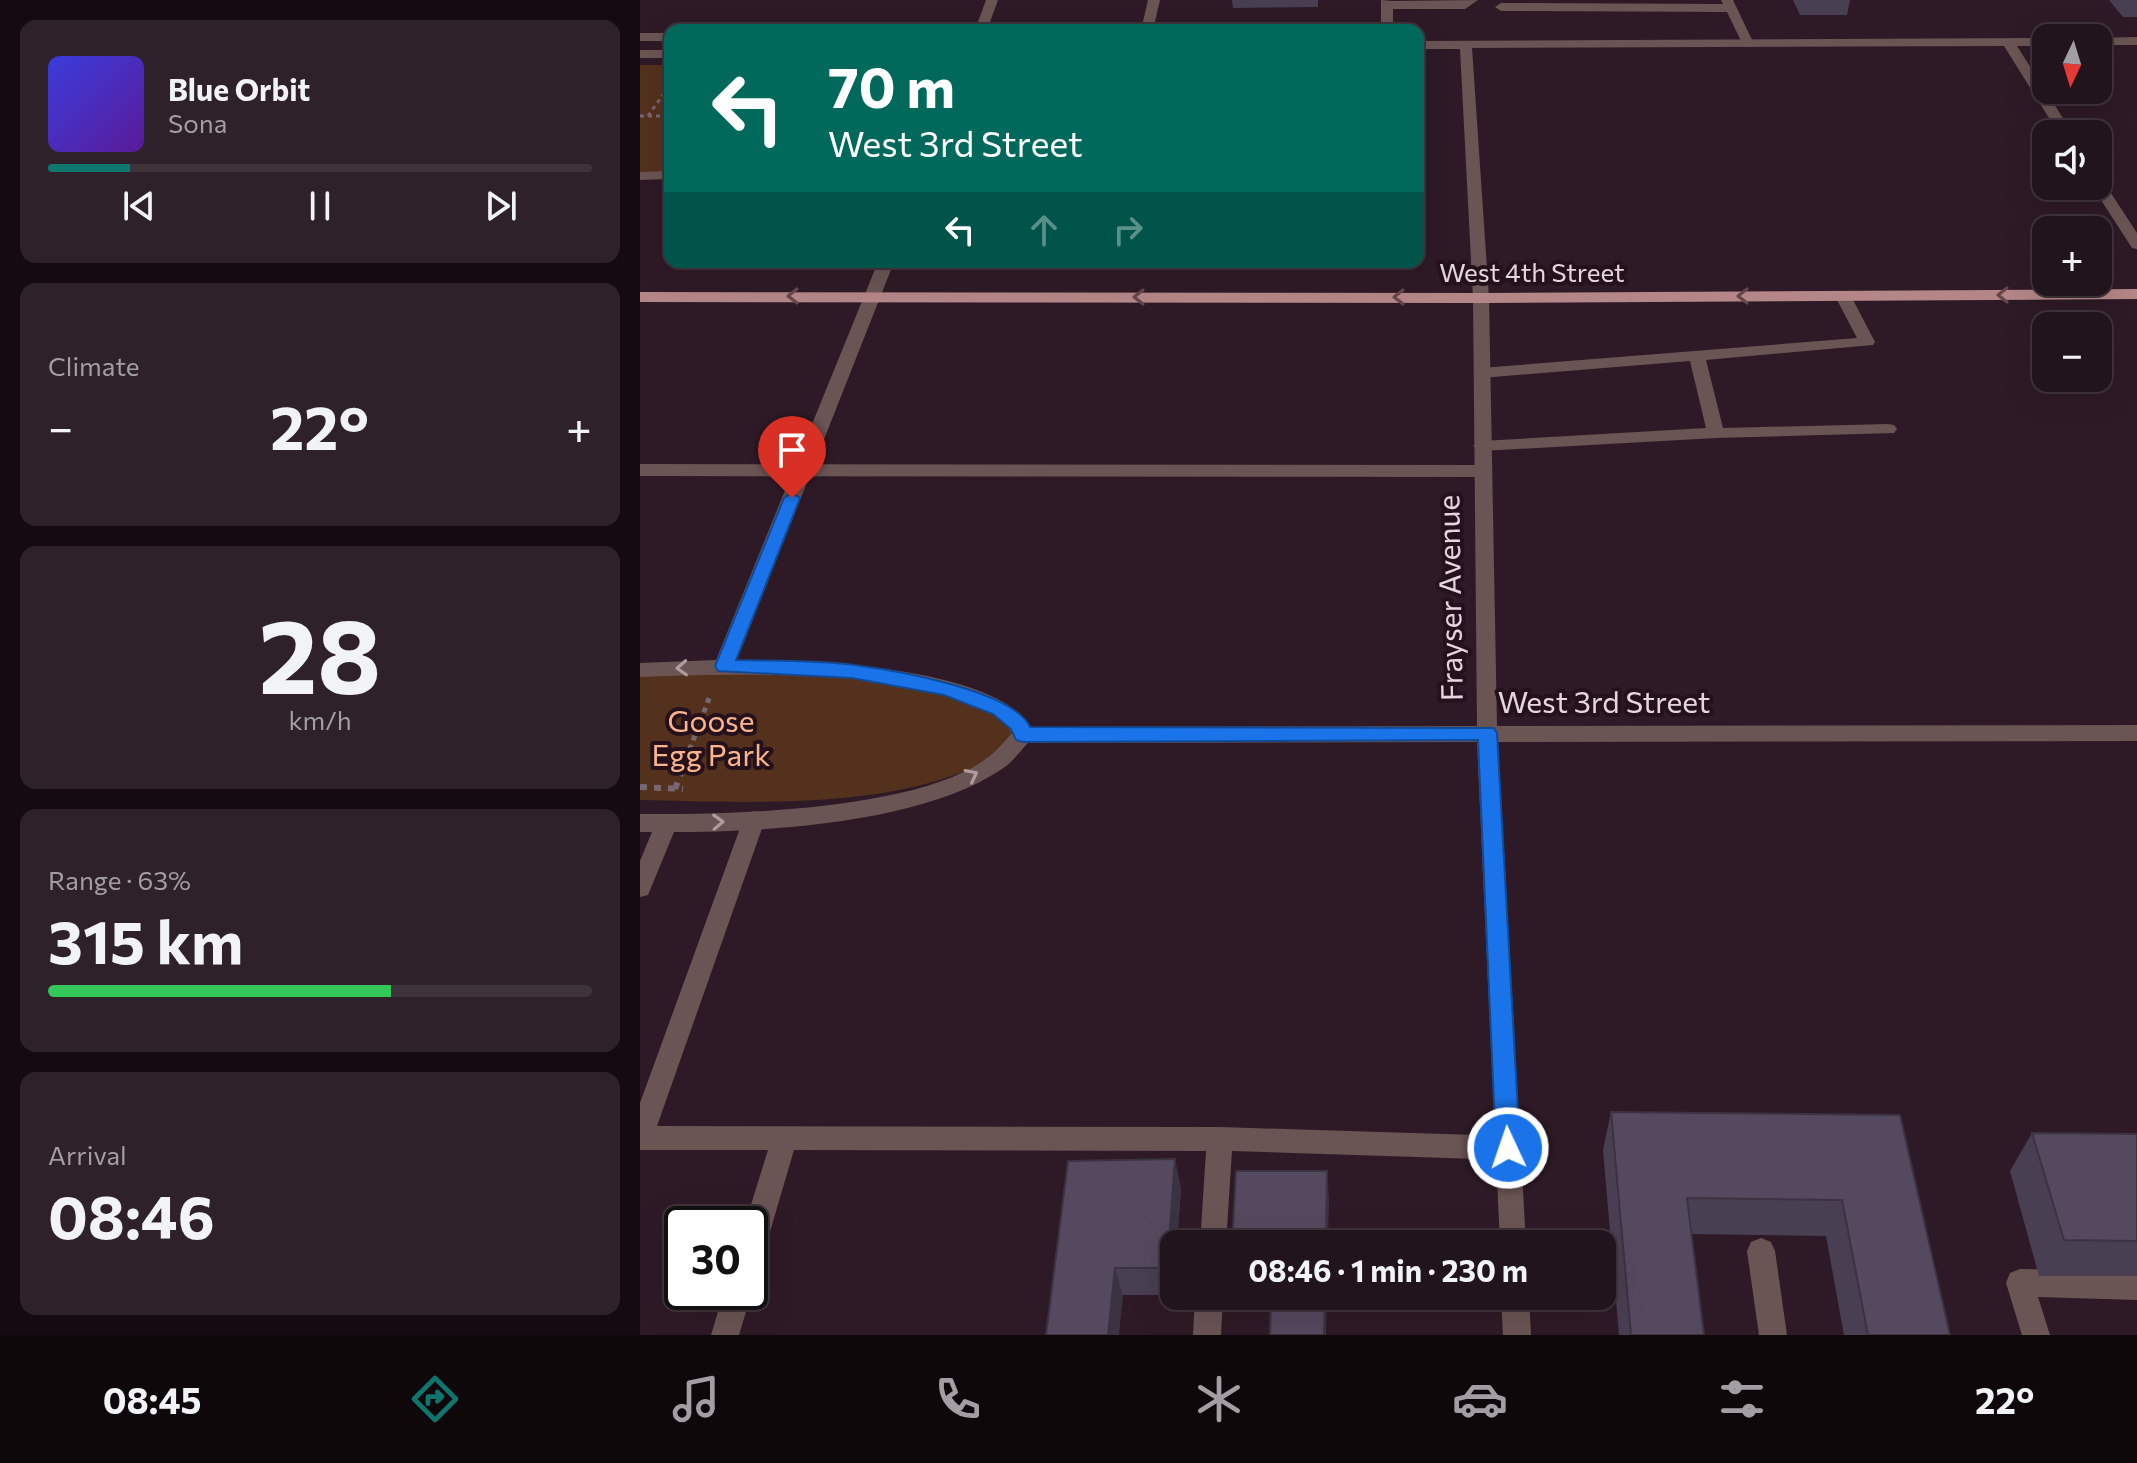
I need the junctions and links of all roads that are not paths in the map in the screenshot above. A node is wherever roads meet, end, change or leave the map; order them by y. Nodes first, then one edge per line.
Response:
1 (992, 0) edge
2 (1154, 0) edge
3 (1472, 0) edge
4 (1387, 3) edge
5 (1728, 4) edge
6 (1501, 7) dead end
7 (983, 24) edge
8 (1148, 24) edge
9 (1387, 24) edge
10 (640, 37) edge
11 (664, 37) edge
12 (2112, 41) edge
13 (2137, 41) edge
14 (2008, 42) junction
15 (2032, 42) edge
16 (1748, 44) junction
17 (1424, 45) edge
18 (1466, 46) junction
19 (640, 54) edge
20 (664, 54) edge
21 (2057, 120) edge
22 (664, 175) edge
23 (640, 176) edge
24 (2108, 200) edge
25 (2137, 245) edge
26 (883, 268) edge
27 (2137, 294) edge
28 (871, 296) junction
29 (1843, 296) junction
30 (640, 297) edge
31 (1481, 298) junction
32 (1697, 356) junction
33 (1481, 373) junction
34 (1888, 429) dead end
35 (1716, 433) junction
36 (1482, 446) junction
37 (640, 470) edge
38 (803, 470) junction
39 (1482, 471) junction
40 (640, 670) edge
41 (719, 675) junction
42 (1487, 733) junction
43 (2137, 733) edge
44 (1023, 735) junction
45 (754, 820) junction
46 (640, 823) edge
47 (666, 824) junction
48 (640, 888) edge
49 (640, 1138) edge
50 (784, 1139) junction
51 (1220, 1139) junction
52 (1508, 1148) junction
53 (764, 1206) edge
54 (1214, 1230) edge
55 (1512, 1230) edge
56 (1761, 1251) dead end
57 (2137, 1286) edge
58 (733, 1310) edge
59 (1208, 1310) edge
60 (1516, 1310) edge
61 (725, 1335) edge
62 (1207, 1335) edge
63 (1517, 1335) edge
64 (1773, 1335) edge
65 (2036, 1335) edge

1 - 7 street
2 - 8 street
3 - 4 street
4 - 9 street
5 - 6 street
5 - 16 street
10 - 11 street
12 - 13 street
14 - 15 street
14 - 16 street
14 - 21 street
16 - 18 street
17 - 18 street
18 - 31 street, Frayser Avenue
19 - 20 street
22 - 23 street
24 - 25 street
26 - 28 street
27 -> 29 main road, West 4th Street
28 -> 30 main road, West 4th Street
31 -> 28 main road, West 4th Street
28 - 38 street
29 -> 31 main road, West 4th Street
29 - 32 street
31 - 33 street, Frayser Avenue
32 - 33 street
32 - 35 street
33 - 36 street, Frayser Avenue
34 - 35 street
35 - 36 street
36 - 39 street, Frayser Avenue
37 - 38 street
38 - 39 street
38 - 41 street
39 - 42 street, Frayser Avenue
41 -> 40 street
41 - 44 street
42 - 43 street, West 3rd Street
42 - 44 street, West 3rd Street
42 - 52 street, Frayser Avenue
45 -> 44 street
47 -> 45 street
45 - 49 street
46 - 47 street
47 - 48 street
49 - 50 street
50 - 51 street
50 - 53 street
51 - 52 street
51 - 54 street
52 - 55 street, Frayser Avenue
56 - 64 street
57 - 65 street
58 - 61 street
59 - 62 street
60 - 63 street

